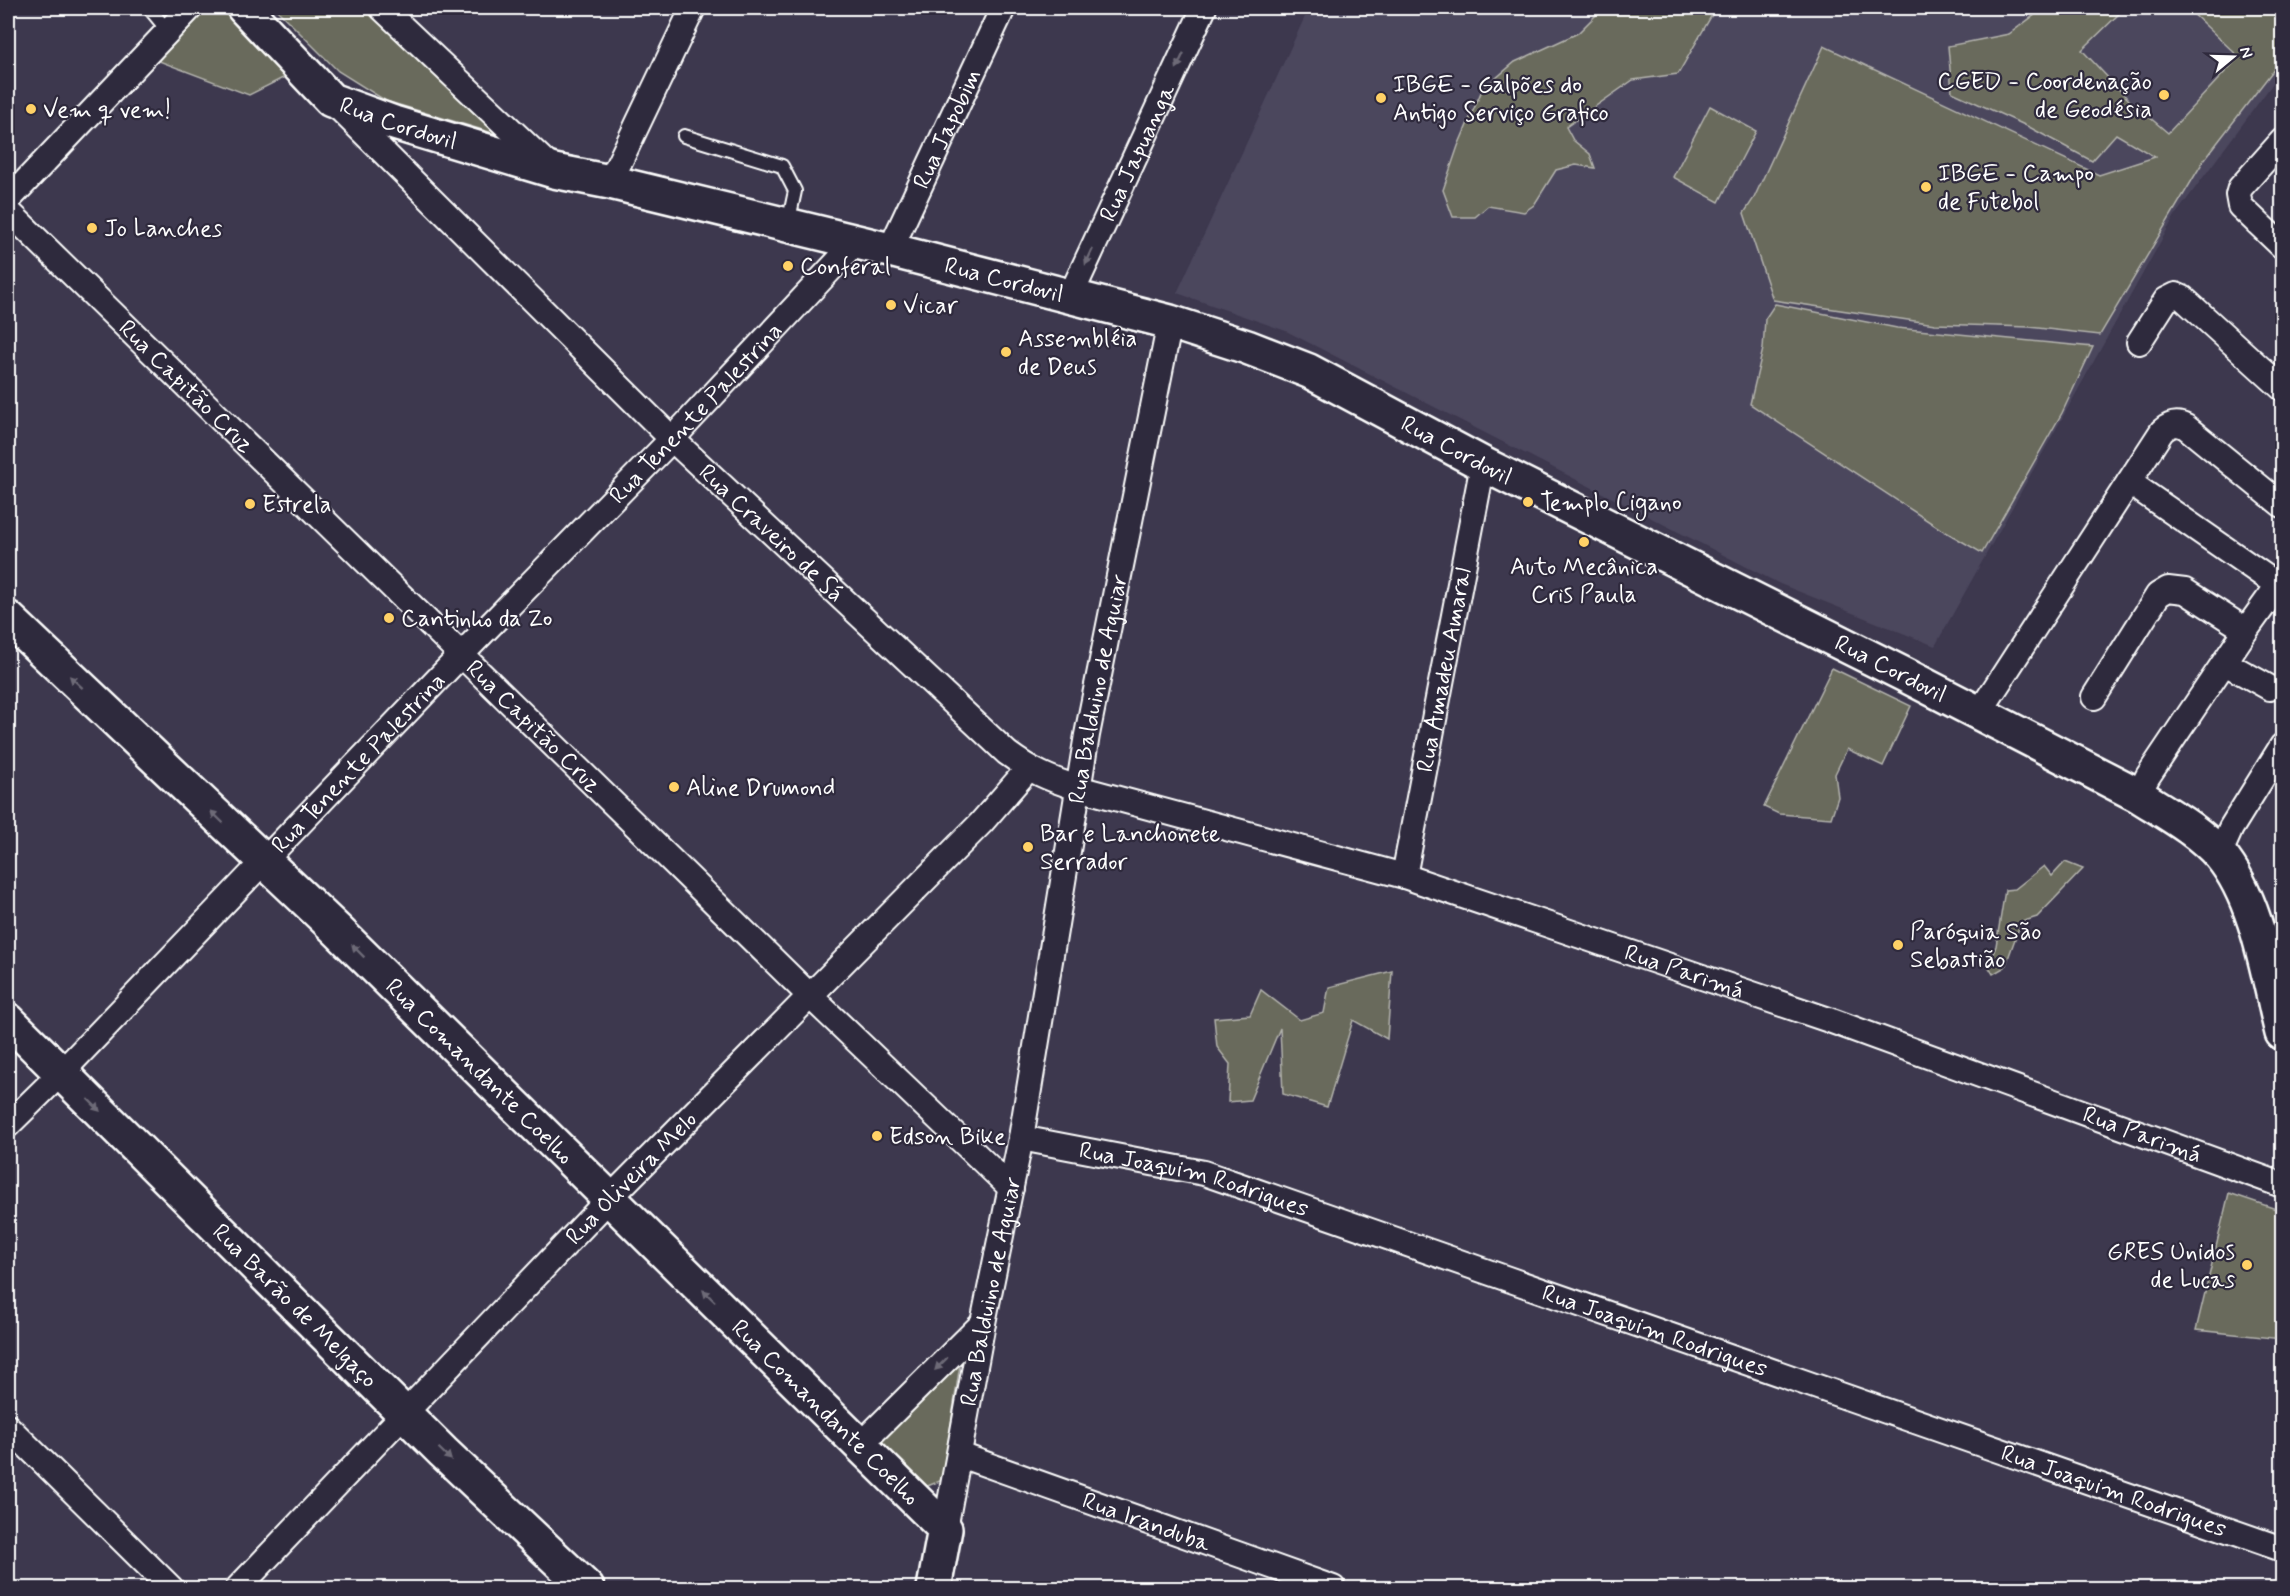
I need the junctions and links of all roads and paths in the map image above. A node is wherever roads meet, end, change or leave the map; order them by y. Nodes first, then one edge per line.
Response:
1 (149, 8) edge
2 (190, 8) edge
3 (244, 8) edge
4 (382, 8) edge
5 (693, 8) edge
6 (1003, 8) edge
7 (1204, 8) edge
8 (168, 31) junction
9 (331, 100) junction
10 (684, 136) dead end
11 (2283, 141) edge
12 (554, 171) junction
13 (610, 182) junction
14 (8, 200) edge
15 (8, 211) edge
16 (788, 226) junction
17 (855, 243) junction
18 (2283, 246) edge
19 (890, 250) junction
20 (1070, 297) junction
21 (1170, 322) junction
22 (2139, 342) dead end
23 (2283, 388) edge
24 (672, 439) junction
25 (1483, 464) junction
26 (2129, 482) junction
27 (2283, 505) edge
28 (2281, 583) edge
29 (8, 618) edge
30 (2246, 630) junction
31 (460, 656) junction
32 (2225, 663) junction
33 (2270, 688) dead end
34 (2094, 697) dead end
35 (1979, 713) junction
36 (2283, 746) edge
37 (1028, 769) junction
38 (1078, 788) junction
39 (2138, 795) junction
40 (2219, 855) junction
41 (265, 862) junction
42 (1404, 876) junction
43 (810, 996) junction
44 (8, 1020) edge
45 (2281, 1021) edge
46 (61, 1073) junction
47 (8, 1125) edge
48 (1021, 1138) junction
49 (2283, 1185) edge
50 (1011, 1188) junction
51 (609, 1198) junction
52 (982, 1323) junction
53 (404, 1413) junction
54 (8, 1427) edge
55 (860, 1445) junction
56 (960, 1455) junction
57 (945, 1529) junction
58 (2283, 1549) edge
59 (171, 1588) edge
60 (238, 1588) edge
61 (587, 1588) edge
62 (934, 1588) edge
63 (1333, 1588) edge

1 - 8 lane
2 - 8 street
3 - 9 main road, Rua Cordovil
4 - 12 street, Rua Cordovil
5 - 13 street
6 - 19 street, Rua Japobim
7 -> 20 street, Rua Japuanga
8 - 14 street
9 - 12 main road, Rua Cordovil
9 - 24 street, Rua Craveiro de Sá
10 - 16 lane
11 - 18 street
12 - 13 main road, Rua Cordovil
13 - 16 main road, Rua Cordovil
15 - 31 street, Rua Capitão Cruz
16 - 17 main road, Rua Cordovil
17 - 19 main road, Rua Cordovil
17 - 24 street, Rua Tenente Palestrina
19 - 20 main road, Rua Cordovil
20 - 21 main road, Rua Cordovil
21 - 25 main road, Rua Cordovil
21 - 38 street, Rua Balduino de Aguiar
22 - 23 street
24 - 31 street, Rua Tenente Palestrina
24 - 37 street, Rua Craveiro de Sá
25 - 35 main road, Rua Cordovil
25 - 42 street, Rua Amadeu Amaral
26 - 27 street
26 - 28 street
26 - 35 street
28 - 30 street
41 -> 29 main road, Rua Comandante Coelho
30 - 32 street
30 - 34 street
31 - 41 street, Rua Tenente Palestrina
31 - 43 street, Rua Capitão Cruz
32 - 33 street
32 - 39 street
35 - 39 main road, Rua Cordovil
36 - 40 street
37 - 38 street, Rua Craveiro de Sá
37 - 43 street, Rua Oliveira Melo
38 - 42 street, Rua Parimá
38 - 48 street, Rua Balduino de Aguiar
39 - 40 main road, Rua Cordovil
40 - 45 main road, Rua Cordovil
41 - 46 street, Rua Tenente Palestrina
51 -> 41 main road, Rua Comandante Coelho
42 - 49 street, Rua Parimá
43 - 50 street, Rua Capitão Cruz
43 - 51 street, Rua Oliveira Melo
44 - 46 main road, Rua Barão de Melgaço
46 - 47 street, Rua Tenente Palestrina
46 -> 53 main road, Rua Barão de Melgaço
48 - 50 street, Rua Balduino de Aguiar
48 - 58 street, Rua Joaquim Rodrigues
50 - 52 street, Rua Balduino de Aguiar
51 - 53 street, Rua Oliveira Melo
55 -> 51 main road, Rua Comandante Coelho
52 -> 55 street
52 - 56 street, Rua Balduino de Aguiar
53 - 60 street, Rua Oliveira Melo
53 -> 61 main road, Rua Barão de Melgaço
54 - 59 street
55 - 57 main road, Rua Comandante Coelho
56 - 57 street, Rua Balduino de Aguiar
56 - 63 street, Rua Iranduba
57 - 62 main road, Rua Balduino de Aguiar

